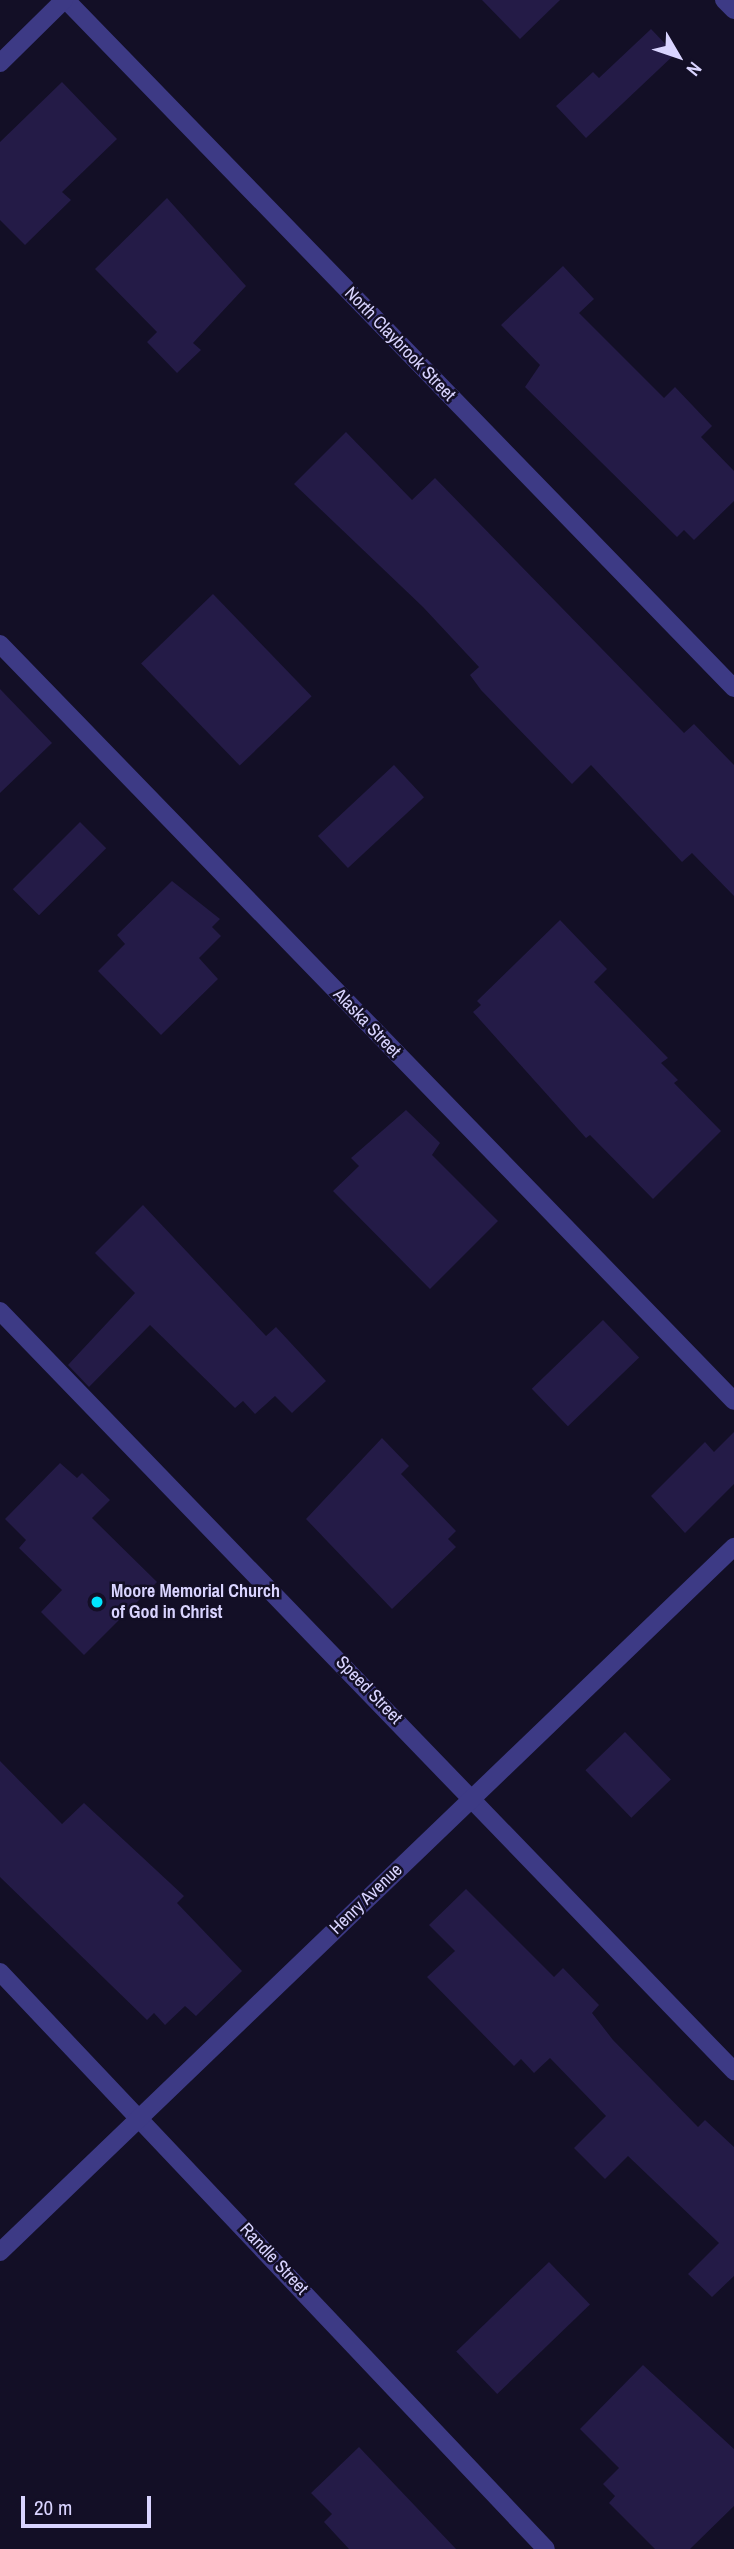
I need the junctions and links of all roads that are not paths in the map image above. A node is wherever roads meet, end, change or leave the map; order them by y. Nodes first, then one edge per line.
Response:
1 (65, 0) edge
2 (724, 0) edge
3 (734, 10) edge
4 (0, 62) edge
5 (0, 644) edge
6 (734, 688) edge
7 (0, 1311) edge
8 (734, 1401) edge
9 (734, 1547) edge
10 (472, 1795) junction
11 (0, 1972) edge
12 (734, 2071) edge
13 (142, 2119) junction
14 (0, 2252) edge
15 (546, 2549) edge

1 - 4 street
1 - 6 street, North Claybrook Street
2 - 3 street
5 - 8 street, Alaska Street
7 - 10 street, Speed Street
9 - 10 street, Henry Avenue
10 - 12 street, Speed Street
10 - 13 street, Henry Avenue
11 - 13 street, Randle Street
13 - 14 street, Henry Avenue
13 - 15 street, Randle Street

